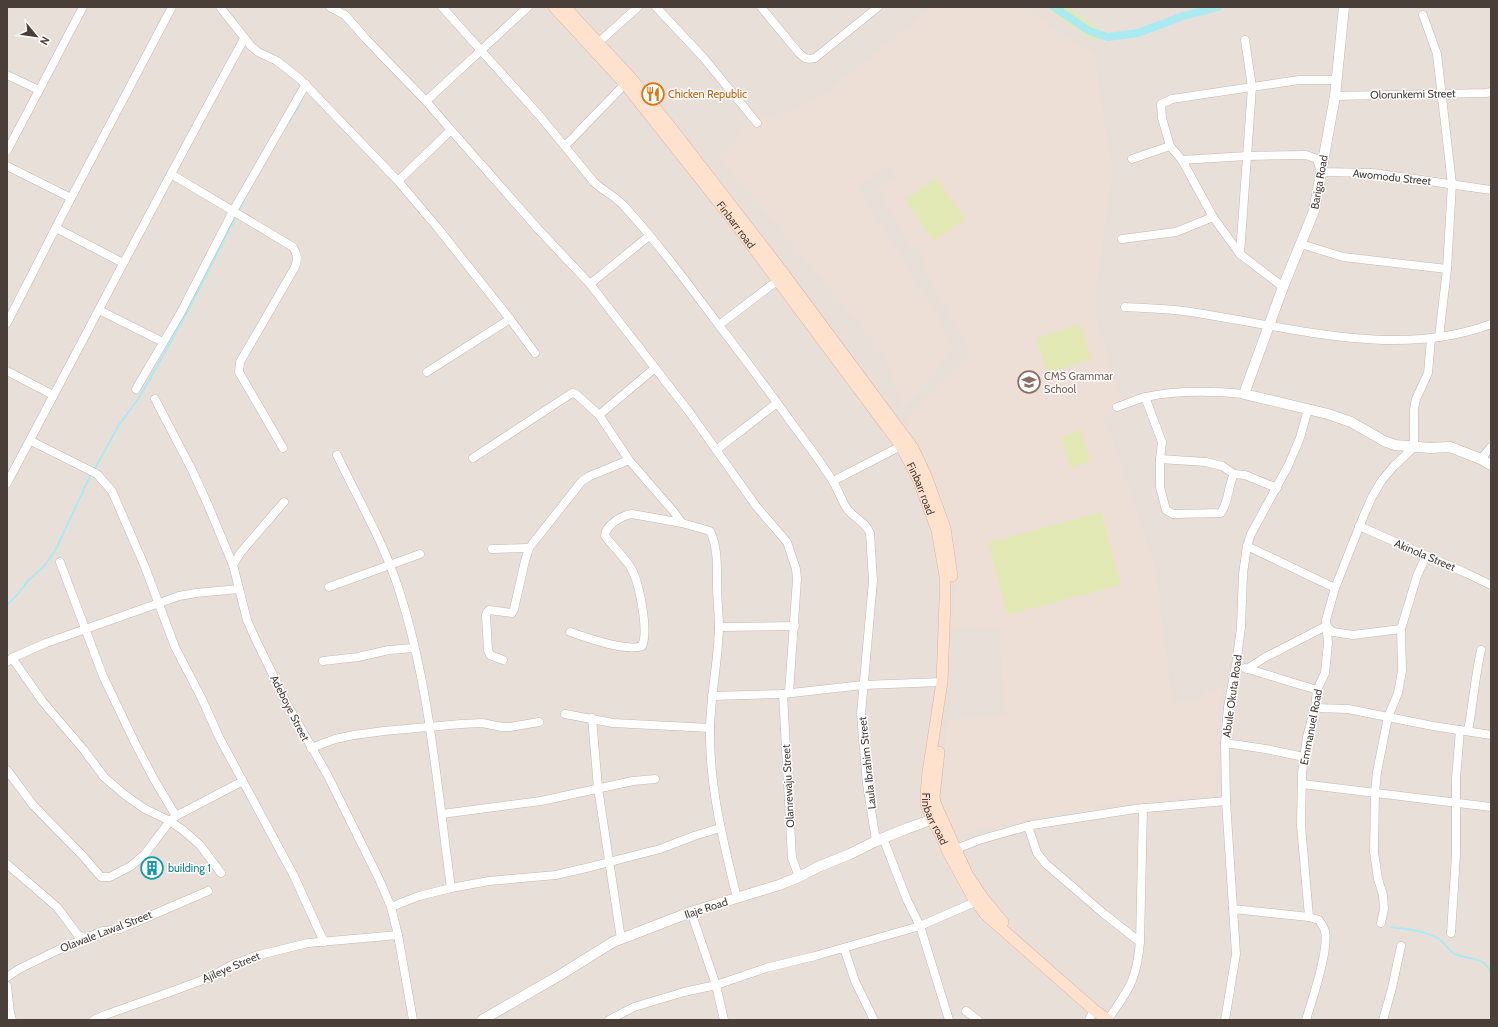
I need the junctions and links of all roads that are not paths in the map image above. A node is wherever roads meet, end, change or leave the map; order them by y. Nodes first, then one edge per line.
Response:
1 (83, 7) edge
2 (172, 7) edge
3 (220, 7) edge
4 (330, 7) edge
5 (442, 7) edge
6 (528, 7) edge
7 (554, 7) edge
8 (565, 7) edge
9 (638, 7) edge
10 (656, 7) edge
11 (761, 7) edge
12 (878, 7) edge
13 (1344, 7) edge
14 (1423, 15) dead end
15 (244, 39) junction
16 (1245, 40) dead end
17 (599, 42) junction
18 (482, 50) junction
19 (7, 75) edge
20 (1336, 80) junction
21 (306, 84) junction
22 (625, 84) junction
23 (1252, 87) junction
24 (39, 90) junction
25 (1491, 92) edge
26 (1442, 93) junction
27 (1334, 96) junction
28 (426, 100) junction
29 (757, 123) dead end
30 (666, 127) junction
31 (451, 130) junction
32 (565, 146) junction
33 (1170, 146) junction
34 (7, 152) edge
35 (1247, 156) junction
36 (1132, 159) dead end
37 (1182, 160) junction
38 (7, 166) edge
39 (1321, 172) junction
40 (171, 174) junction
41 (398, 181) junction
42 (1452, 184) junction
43 (1491, 190) edge
44 (71, 198) junction
45 (237, 213) junction
46 (1214, 217) junction
47 (56, 228) junction
48 (649, 236) junction
49 (1122, 239) dead end
50 (1301, 244) junction
51 (1240, 254) junction
52 (123, 263) junction
53 (1447, 269) junction
54 (778, 280) junction
55 (590, 284) junction
56 (1283, 287) junction
57 (1125, 307) dead end
58 (100, 310) junction
59 (510, 319) junction
60 (7, 323) edge
61 (1491, 324) edge
62 (719, 325) junction
63 (1270, 325) junction
64 (1435, 338) junction
65 (163, 342) junction
66 (535, 353) dead end
67 (655, 368) junction
68 (7, 371) edge
69 (427, 372) dead end
70 (136, 390) dead end
71 (1244, 394) junction
72 (53, 395) junction
73 (1145, 397) junction
74 (155, 399) dead end
75 (777, 403) junction
76 (1117, 407) dead end
77 (1308, 409) junction
78 (599, 415) junction
79 (31, 441) junction
80 (901, 446) junction
81 (1414, 447) junction
82 (1491, 447) edge
83 (283, 448) dead end
84 (716, 450) junction
85 (337, 455) dead end
86 (473, 458) dead end
87 (1160, 459) junction
88 (1481, 459) junction
89 (629, 460) junction
90 (1491, 465) edge
91 (1234, 474) junction
92 (833, 481) junction
93 (7, 483) edge
94 (1277, 488) junction
95 (284, 502) dead end
96 (682, 524) junction
97 (1359, 526) junction
98 (1247, 546) junction
99 (529, 548) junction
100 (492, 549) dead end
101 (420, 554) dead end
102 (1426, 556) junction
103 (60, 562) dead end
104 (232, 565) junction
105 (390, 565) junction
106 (1491, 586) edge
107 (329, 587) dead end
108 (1335, 588) junction
109 (239, 589) junction
110 (159, 603) junction
111 (719, 626) junction
112 (795, 626) junction
113 (1326, 626) junction
114 (86, 628) junction
115 (1401, 629) junction
116 (570, 632) dead end
117 (414, 648) junction
118 (1481, 650) dead end
119 (9, 660) edge
120 (503, 660) dead end
121 (323, 661) dead end
122 (1236, 665) junction
123 (1247, 669) junction
124 (942, 682) junction
125 (863, 685) junction
126 (1317, 690) junction
127 (786, 693) junction
128 (712, 696) junction
129 (1316, 708) junction
130 (565, 714) dead end
131 (1388, 717) junction
132 (592, 718) junction
133 (539, 722) dead end
134 (431, 727) junction
135 (710, 728) junction
136 (1464, 731) junction
137 (1491, 735) edge
138 (1225, 743) junction
139 (311, 748) junction
140 (1304, 757) junction
141 (7, 770) edge
142 (655, 779) dead end
143 (242, 781) junction
144 (1302, 784) junction
145 (598, 788) junction
146 (1375, 793) junction
147 (1226, 801) junction
148 (1456, 804) junction
149 (1491, 807) edge
150 (1143, 808) junction
151 (442, 814) junction
152 (936, 818) junction
153 (173, 819) junction
154 (1028, 826) junction
155 (720, 828) junction
156 (879, 839) junction
157 (952, 851) junction
158 (609, 862) junction
159 (7, 864) edge
160 (222, 873) dead end
161 (799, 877) junction
162 (451, 888) junction
163 (208, 891) dead end
164 (737, 898) junction
165 (975, 902) junction
166 (391, 907) junction
167 (1234, 909) junction
168 (691, 912) junction
169 (1309, 917) junction
170 (1381, 923) dead end
171 (920, 926) junction
172 (1451, 933) dead end
173 (398, 935) junction
174 (85, 938) junction
175 (621, 939) junction
176 (324, 942) junction
177 (1140, 942) junction
178 (1401, 946) dead end
179 (844, 948) junction
180 (7, 978) edge
181 (716, 985) junction
182 (7, 986) edge
183 (966, 1011) dead end
184 (1092, 1015) edge
185 (1112, 1018) edge
186 (12, 1020) edge
187 (94, 1020) edge
188 (413, 1020) edge
189 (482, 1020) edge
190 (609, 1020) edge
191 (724, 1020) edge
192 (874, 1020) edge
193 (949, 1020) edge
194 (978, 1020) edge
195 (1225, 1020) edge
196 (1306, 1020) edge
197 (1383, 1020) edge

1 - 24 street
2 - 44 street
3 - 15 street
4 - 28 street, Olanrewaju Street
5 - 18 street, Laula Ibrahim Street
6 - 18 street
7 - 22 main road, Finbarr road
8 - 17 main road, Finbarr road
9 - 17 street
10 - 29 street
11 - 12 street
13 - 20 street, Bariga Road
14 - 26 street
15 - 21 street
15 - 40 street
16 - 23 street
17 - 30 main road, Finbarr road
18 - 28 street
18 - 32 street, Laula Ibrahim Street
19 - 24 street
20 - 23 street
20 - 27 street, Bariga Road
21 - 41 street
21 - 45 street
22 - 30 main road, Finbarr road
22 - 32 street
23 - 33 street
23 - 35 street
24 - 34 street
25 - 26 street, Olorunkemi Street
26 - 27 street, Olorunkemi Street
26 - 42 street
27 - 39 street, Bariga Road
28 - 31 street, Olanrewaju Street
30 - 54 main road, Finbarr road
30 - 152 main road, Finbarr road
31 - 41 street
31 - 55 street, Olanrewaju Street
32 - 48 street, Laula Ibrahim Street
33 - 36 street
33 - 37 street
35 - 37 street
35 - 39 street
35 - 51 street
37 - 46 street
38 - 44 street
39 - 42 street, Awomodu Street
39 - 50 street, Bariga Road
40 - 45 street
40 - 52 street
41 - 59 street
42 - 43 street, Awomodu Street
42 - 53 street
44 - 47 street
45 - 65 street
45 - 83 street
46 - 49 street
46 - 51 street
47 - 52 street
47 - 60 street
48 - 55 street
48 - 62 street, Laula Ibrahim Street
50 - 53 street
50 - 56 street, Bariga Road
51 - 56 street
52 - 58 street
53 - 64 street
54 - 62 street
54 - 80 main road, Finbarr road
55 - 67 street, Olanrewaju Street
56 - 63 street, Bariga Road
57 - 63 street
58 - 65 street
58 - 72 street
59 - 66 street
59 - 69 street
61 - 64 street
62 - 75 street, Laula Ibrahim Street
63 - 64 street
63 - 71 street, Bariga Road
64 - 81 street
65 - 70 street
67 - 78 street
67 - 84 street, Olanrewaju Street
68 - 72 street
71 - 73 street
71 - 77 street
72 - 79 street
73 - 76 street
73 - 87 street
74 - 104 street, Adeboye Street
75 - 84 street
75 - 92 street, Laula Ibrahim Street
77 - 81 street
77 - 94 street, Abule Okuta Road
78 - 86 street
78 - 89 street
79 - 93 street
79 - 110 street
80 - 92 street
80 - 124 main road, Finbarr road
81 - 88 street
81 - 97 street, Emmanuel Road
82 - 88 street
84 - 112 street, Olanrewaju Street
85 - 105 street
87 - 91 street
87 - 91 street
88 - 90 street
89 - 96 street
89 - 99 street
91 - 94 street
92 - 125 street, Laula Ibrahim Street
94 - 98 street, Abule Okuta Road
95 - 104 street
96 - 111 street
96 - 116 street
97 - 102 street, Akinola Street
97 - 108 street, Emmanuel Road
98 - 108 street
98 - 122 street, Abule Okuta Road
99 - 100 street
99 - 120 street
101 - 105 street
102 - 106 street, Akinola Street
102 - 115 street
103 - 114 street
104 - 109 street, Adeboye Street
105 - 107 street
105 - 117 street
108 - 113 street, Emmanuel Road
109 - 110 street
109 - 139 street, Adeboye Street
110 - 114 street
110 - 143 street
111 - 112 street
111 - 128 street
112 - 127 street, Olanrewaju Street
113 - 115 street
113 - 123 street
113 - 126 street, Emmanuel Road
114 - 119 street
114 - 153 street
115 - 131 street
117 - 121 street
117 - 134 street
118 - 136 street
119 - 153 street
122 - 123 street
122 - 138 street, Abule Okuta Road
123 - 126 street
124 - 125 street
124 - 152 main road, Finbarr road
125 - 127 street
125 - 156 street, Laula Ibrahim Street
126 - 129 street, Emmanuel Road
127 - 128 street
127 - 161 street, Olanrewaju Street
128 - 135 street
129 - 131 street
129 - 140 street, Emmanuel Road
130 - 132 street
131 - 136 street
131 - 146 street
132 - 135 street
132 - 145 street
133 - 134 street
134 - 139 street
134 - 151 street
135 - 155 street
136 - 137 street
136 - 148 street
138 - 140 street
138 - 147 street, Abule Okuta Road
139 - 166 street, Adeboye Street
140 - 144 street, Emmanuel Road
141 - 153 street
142 - 145 street
143 - 153 street
143 - 176 street
144 - 146 street
144 - 169 street, Emmanuel Road
145 - 151 street
145 - 158 street
146 - 148 street
146 - 170 street
147 - 150 street
147 - 167 street, Abule Okuta Road
148 - 149 street
148 - 172 street
150 - 154 street
150 - 177 street
151 - 162 street
152 - 156 street, Ilaje Road
152 - 157 main road, Finbarr road
153 - 160 street
154 - 157 street
154 - 177 street
155 - 158 street
155 - 164 street
156 - 161 street, Ilaje Road
156 - 171 street, Laula Ibrahim Street
157 - 165 main road, Finbarr road
157 - 185 main road, Finbarr road
158 - 162 street
158 - 175 street
159 - 174 street
161 - 164 street, Ilaje Road
162 - 166 street
163 - 174 street, Olawale Lawal Street
164 - 168 street, Ilaje Road
165 - 171 street
165 - 184 main road, Finbarr road
166 - 173 street, Adeboye Street
167 - 169 street
167 - 195 street, Abule Okuta Road
168 - 175 street, Ilaje Road
168 - 181 street
169 - 196 street
171 - 179 street
171 - 193 street, Laula Ibrahim Street
173 - 176 street, Ajileye Street
173 - 188 street, Adeboye Street
174 - 180 street, Olawale Lawal Street
175 - 189 street, Ilaje Road
176 - 187 street, Ajileye Street
177 - 185 street
178 - 197 street
179 - 181 street
179 - 192 street
181 - 190 street
181 - 191 street
182 - 186 street
183 - 194 street
184 - 185 main road, Finbarr road

